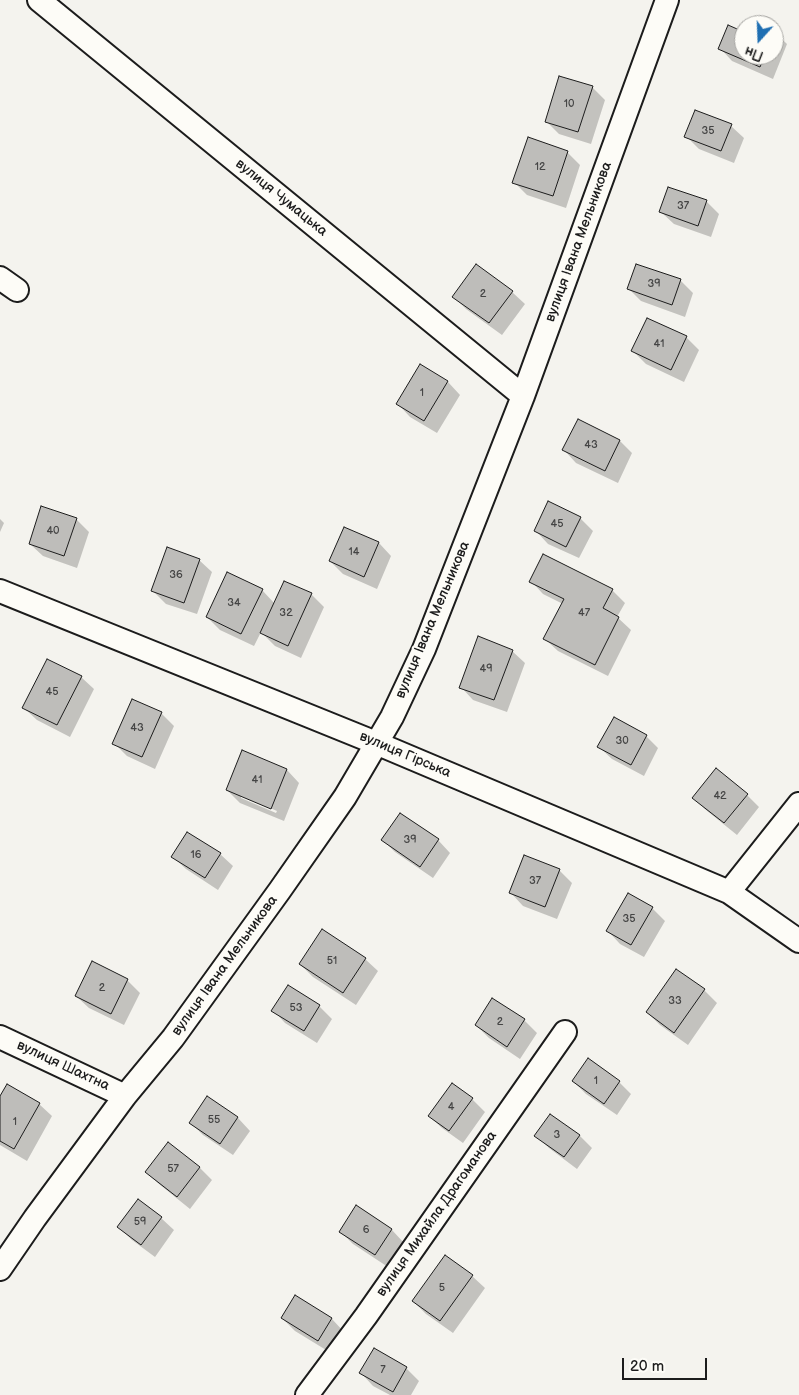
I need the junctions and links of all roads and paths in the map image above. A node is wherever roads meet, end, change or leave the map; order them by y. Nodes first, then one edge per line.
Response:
1 (39, 0) edge
2 (667, 0) edge
3 (523, 396) junction
4 (0, 592) edge
5 (376, 743) junction
6 (799, 804) edge
7 (729, 892) junction
8 (799, 941) edge
9 (565, 1032) dead end
10 (0, 1037) edge
11 (126, 1096) junction
12 (0, 1269) edge
13 (307, 1395) edge

1 - 3 street, вулиця Чумацька
2 - 3 street, вулиця Івана Мельникова
3 - 5 street, вулиця Івана Мельникова
4 - 5 street, вулиця Гірська
5 - 7 street, вулиця Гірська
5 - 11 street, вулиця Івана Мельникова
6 - 7 street
7 - 8 street, вулиця Гірська
9 - 13 street, вулиця Михайла Драгоманова
10 - 11 street, вулиця Шахтна
11 - 12 street, вулиця Івана Мельникова

